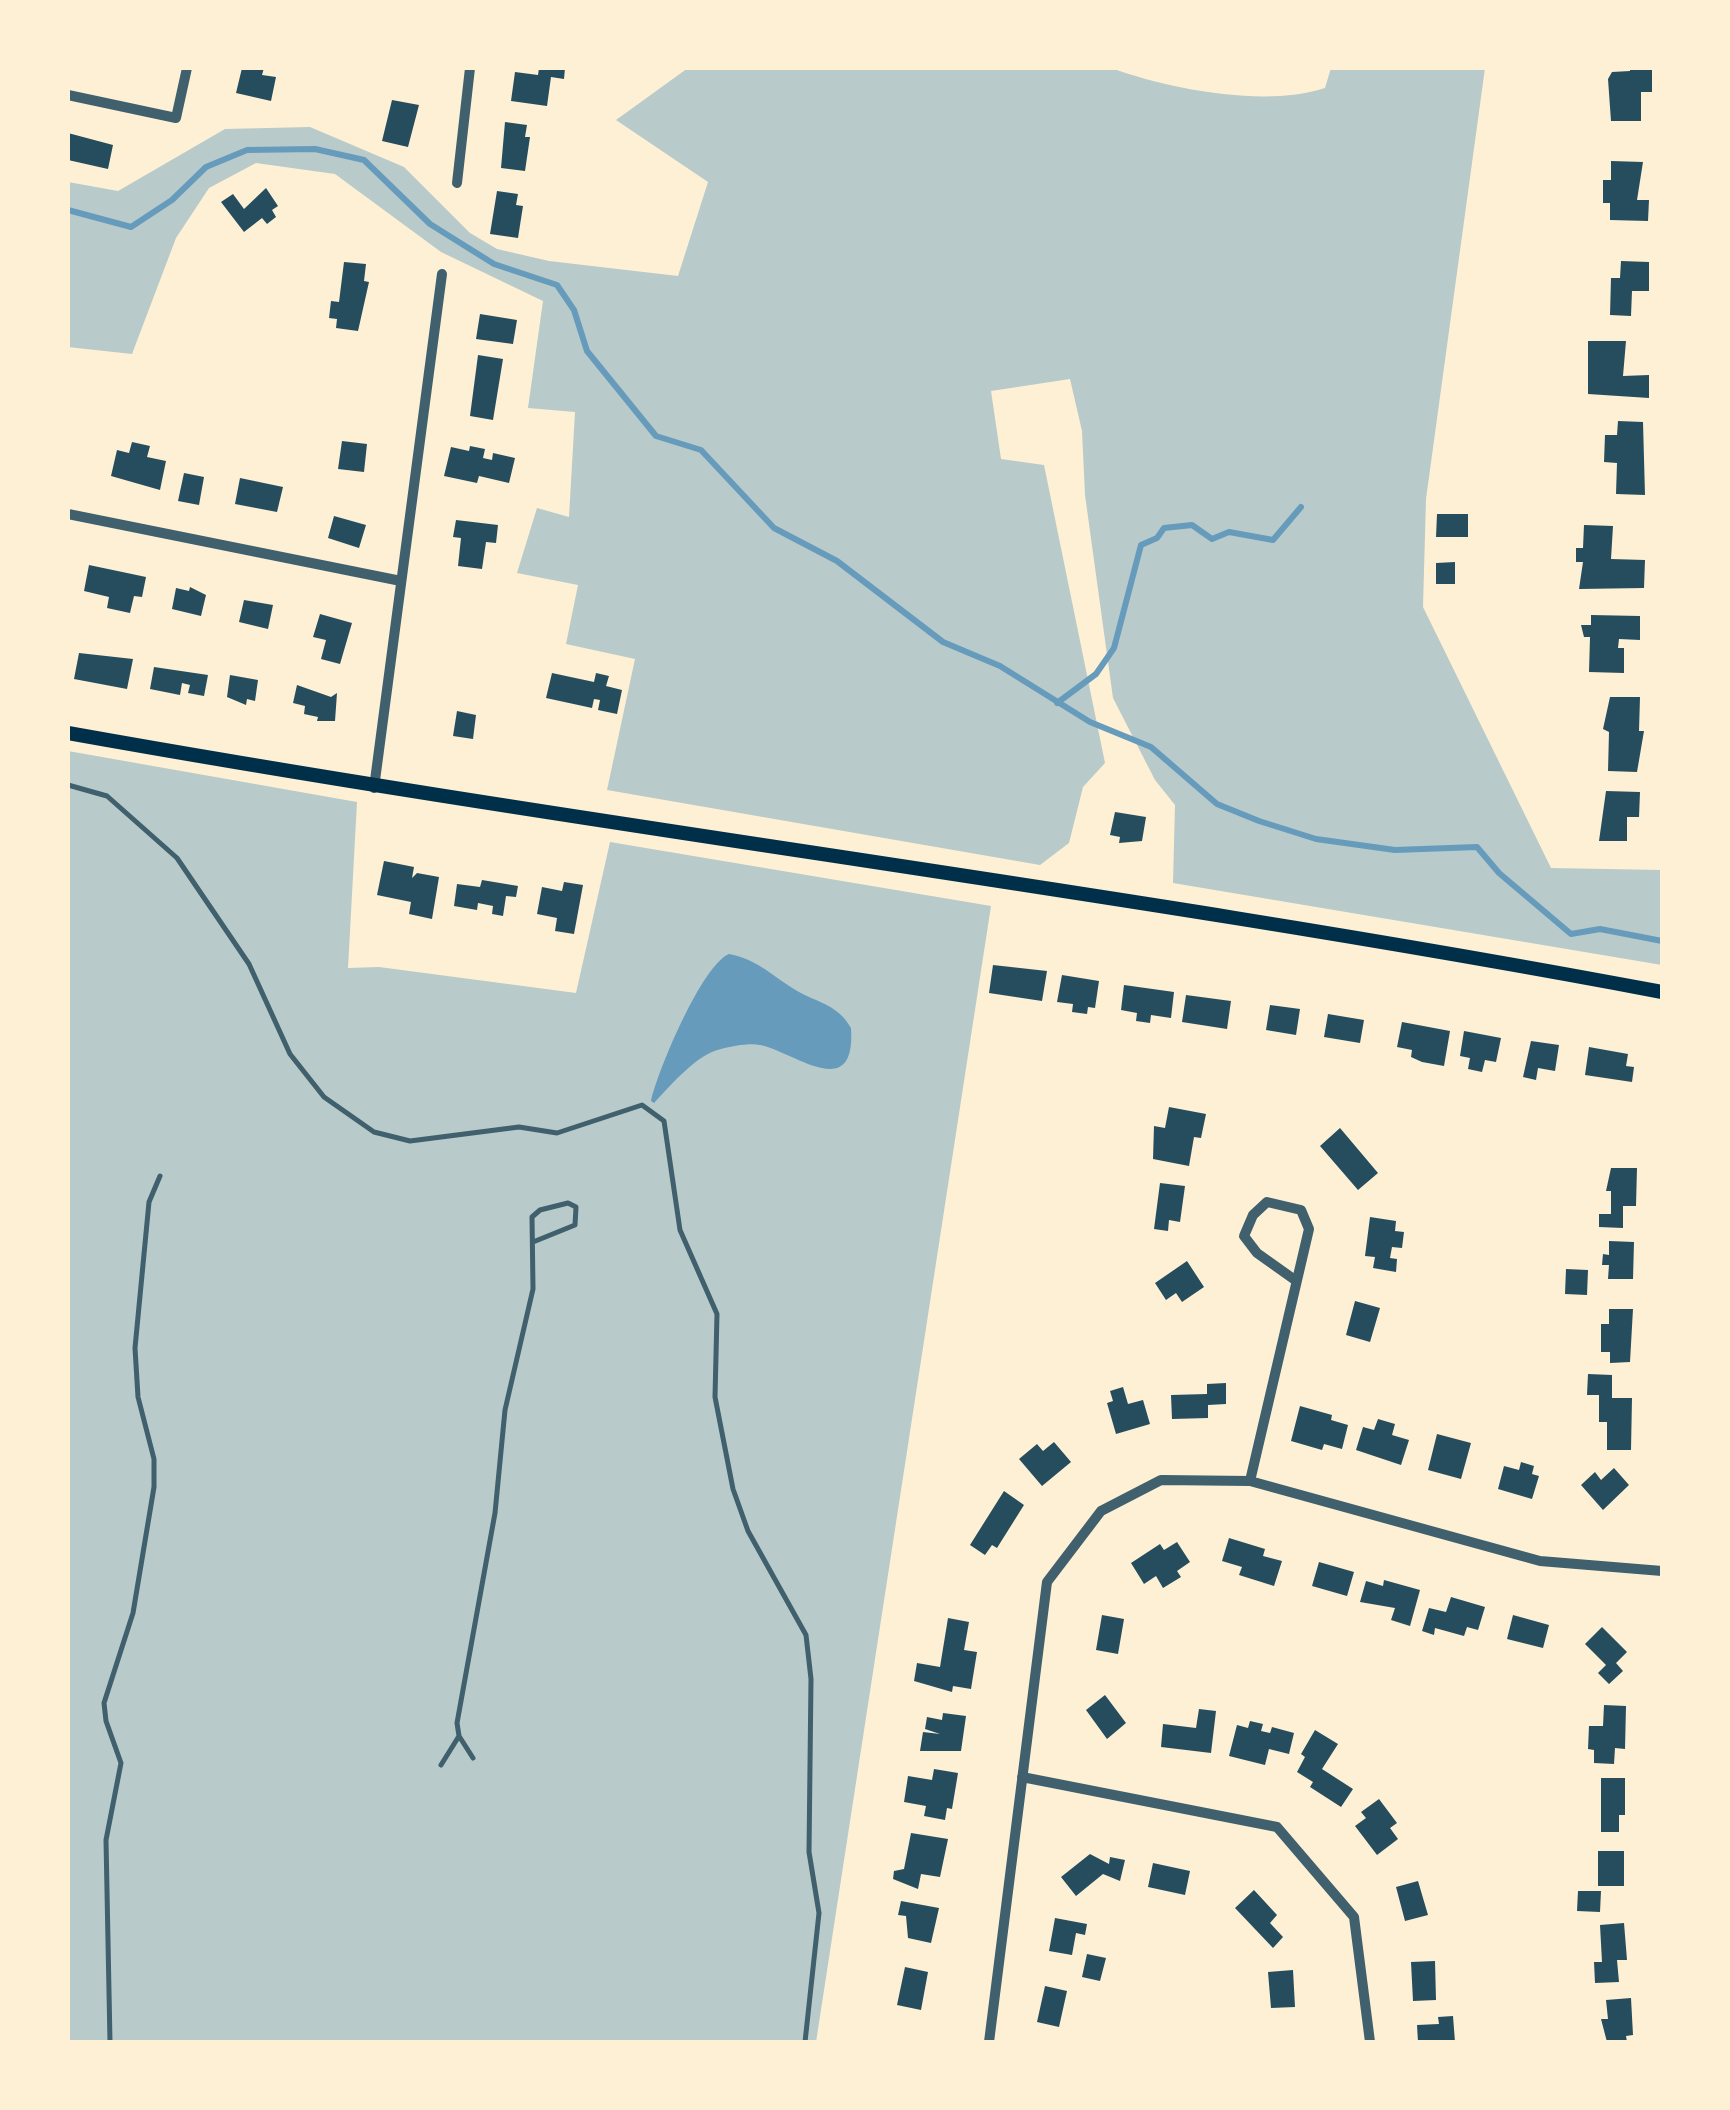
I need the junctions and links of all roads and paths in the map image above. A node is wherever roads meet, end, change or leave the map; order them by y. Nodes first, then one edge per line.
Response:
1 (187, 68) edge
2 (470, 68) edge
3 (68, 95) edge
4 (457, 182) dead end
5 (442, 274) dead end
6 (68, 514) edge
7 (400, 580) junction
8 (68, 733) edge
9 (68, 786) edge
10 (374, 788) junction
11 (1662, 992) edge
12 (160, 1176) dead end
13 (533, 1242) junction
14 (1295, 1280) junction
15 (1250, 1480) junction
16 (1662, 1571) edge
17 (458, 1736) junction
18 (473, 1758) dead end
19 (441, 1765) dead end
20 (1022, 1777) junction
21 (110, 2042) edge
22 (805, 2042) edge
23 (989, 2042) edge
24 (1370, 2042) edge

1 - 3 street
2 - 4 street
5 - 7 street
6 - 7 street
7 - 10 street
8 - 10 main road
9 - 22 lane
10 - 11 main road
12 - 21 lane
13 - 13 lane
13 - 17 lane
14 - 14 street
14 - 15 street
15 - 16 street
15 - 20 street
17 - 18 lane
17 - 19 lane
20 - 23 street
20 - 24 street

